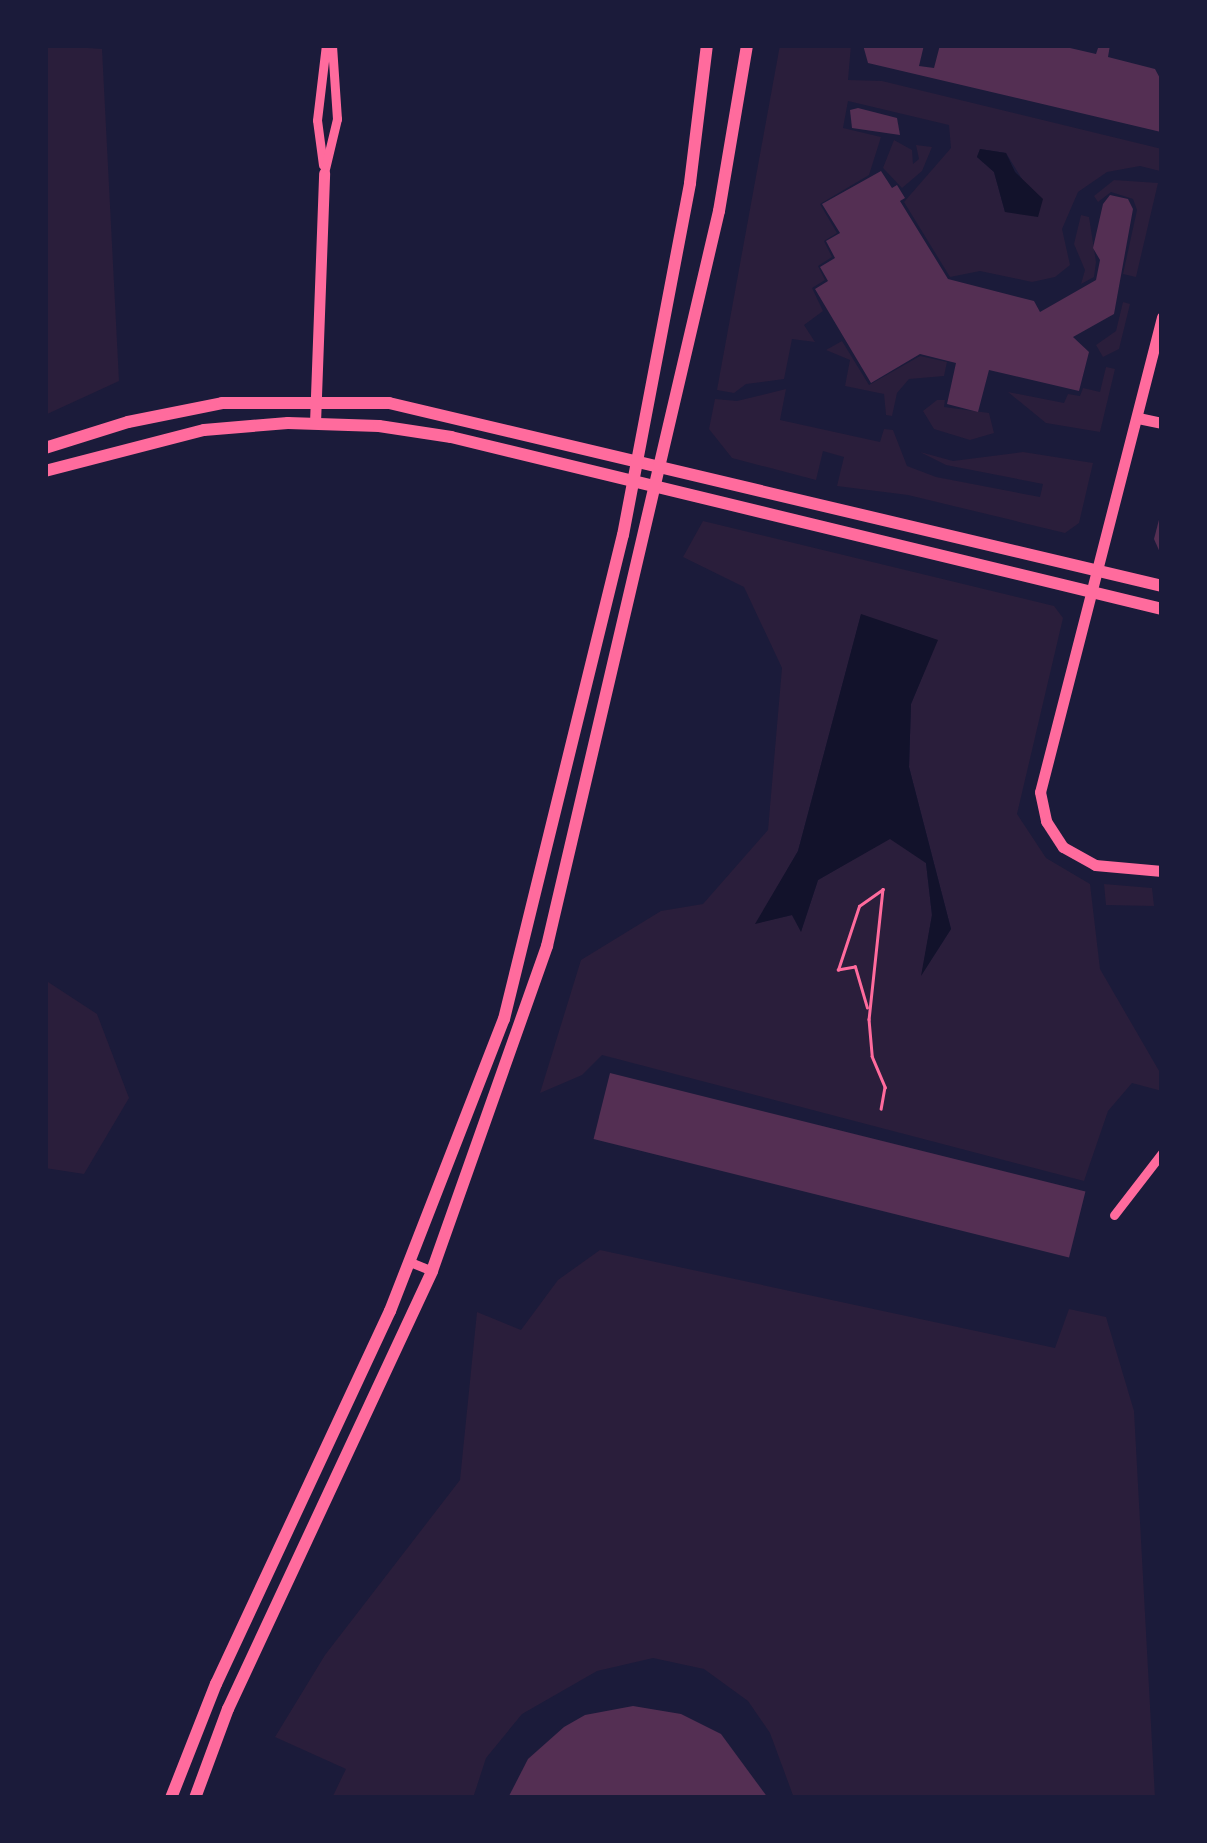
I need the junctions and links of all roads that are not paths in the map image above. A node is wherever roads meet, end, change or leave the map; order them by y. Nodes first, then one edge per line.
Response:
1 (329, 45) edge
2 (706, 45) edge
3 (747, 45) edge
4 (324, 173) junction
5 (1162, 317) edge
6 (316, 400) junction
7 (1138, 418) junction
8 (315, 423) junction
9 (1162, 423) edge
10 (45, 448) edge
11 (638, 461) junction
12 (661, 466) junction
13 (45, 472) edge
14 (634, 481) junction
15 (656, 486) junction
16 (1098, 571) junction
17 (1162, 586) edge
18 (1093, 593) junction
19 (1162, 609) edge
20 (1162, 871) edge
21 (1162, 1153) edge
22 (1114, 1215) dead end
23 (410, 1262) junction
24 (432, 1271) junction
25 (171, 1798) edge
26 (195, 1798) edge

1 - 4 street
1 - 4 street
2 - 11 main road
3 - 12 main road
4 - 6 street
5 - 7 street
6 - 8 street
6 - 10 main road
6 - 11 main road
7 - 9 street
7 - 16 street
8 - 13 main road
8 - 14 main road
11 - 12 main road
11 - 14 main road
12 - 15 main road
12 - 16 main road
14 - 15 main road
14 - 23 main road
15 - 18 main road
15 - 24 main road
16 - 17 main road
16 - 18 street
18 - 19 main road
18 - 20 street
21 - 22 street
23 - 24 street
23 - 25 main road
24 - 26 main road

